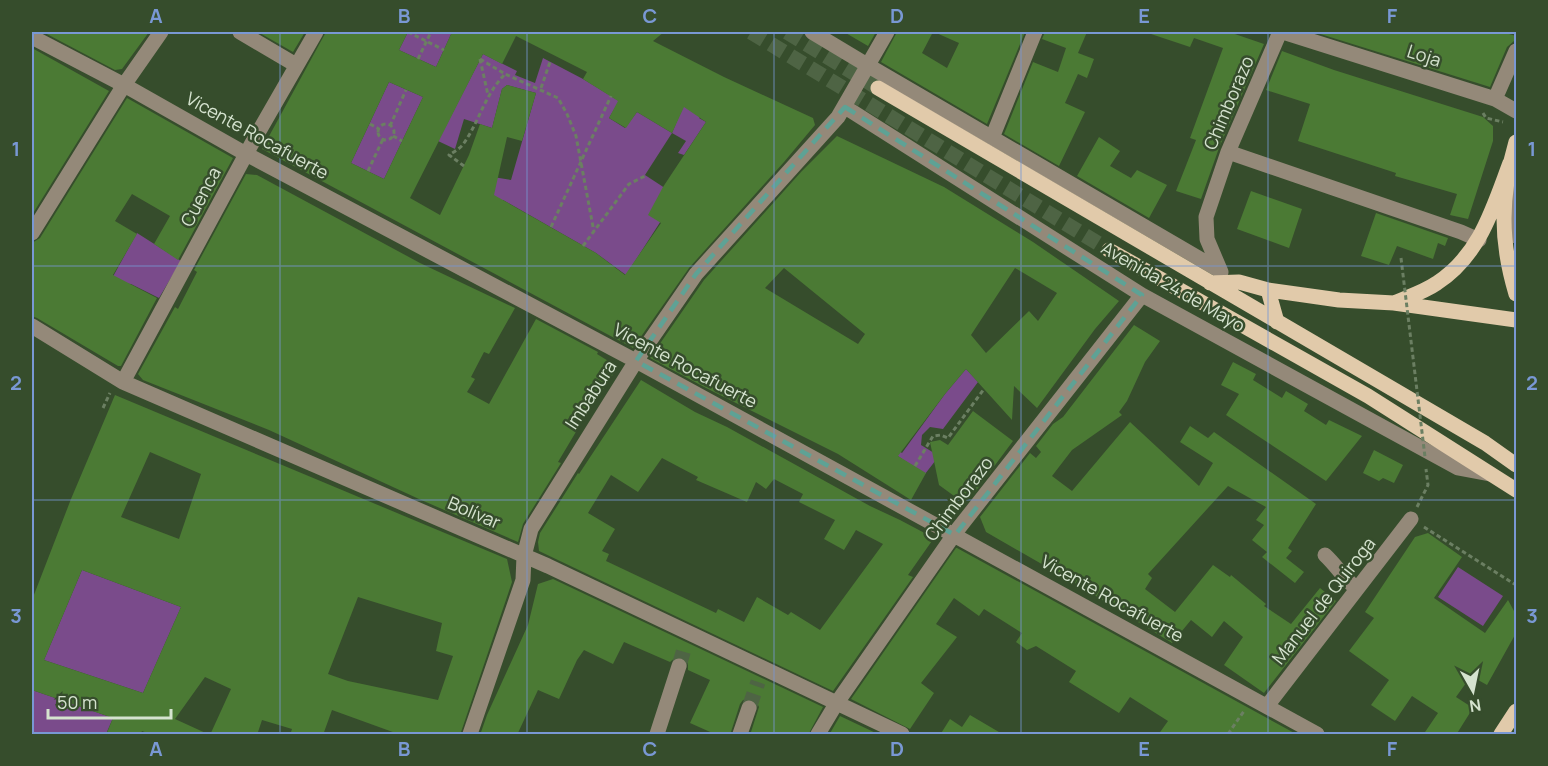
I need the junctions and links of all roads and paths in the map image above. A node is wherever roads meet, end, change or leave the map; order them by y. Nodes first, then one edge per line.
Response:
1 (161, 32) edge
2 (240, 32) edge
3 (316, 32) edge
4 (408, 32) edge
5 (431, 32) edge
6 (812, 32) edge
7 (820, 32) edge
8 (886, 32) edge
9 (1035, 32) edge
10 (1282, 32) edge
11 (32, 37) edge
12 (427, 41) junction
13 (444, 50) dead end
14 (1516, 51) edge
15 (418, 59) dead end
16 (866, 60) junction
17 (550, 62) dead end
18 (296, 64) junction
19 (506, 74) junction
20 (124, 85) junction
21 (878, 88) tunnel mouth
22 (541, 89) junction
23 (406, 90) dead end
24 (488, 96) junction
25 (611, 96) dead end
26 (1495, 99) junction
27 (845, 107) junction
28 (1516, 111) edge
29 (370, 124) dead end
30 (390, 126) junction
31 (379, 129) junction
32 (393, 136) junction
33 (992, 138) junction
34 (383, 139) junction
35 (402, 141) dead end
36 (1516, 142) edge
37 (1228, 152) junction
38 (246, 154) junction
39 (581, 160) junction
40 (1510, 163) junction
41 (464, 166) dead end
42 (368, 171) dead end
43 (645, 176) dead end
44 (1516, 184) edge
45 (551, 227) dead end
46 (594, 232) junction
47 (32, 233) edge
48 (1516, 236) edge
49 (1479, 240) junction
50 (583, 246) dead end
51 (1109, 250) tunnel mouth
52 (1401, 258) dead end
53 (1219, 270) junction
54 (1239, 282) junction
55 (1210, 283) junction
56 (1268, 291) junction
57 (1516, 294) edge
58 (1142, 295) junction
59 (1394, 303) junction
60 (1516, 320) edge
61 (1277, 322) junction
62 (32, 326) edge
63 (636, 361) junction
64 (117, 387) junction
65 (984, 389) dead end
66 (103, 408) dead end
67 (1516, 465) edge
68 (915, 466) dead end
69 (1494, 475) junction
70 (1516, 490) edge
71 (1412, 519) junction
72 (954, 534) junction
73 (1325, 555) dead end
74 (524, 556) junction
75 (1515, 584) edge
76 (1357, 589) junction
77 (679, 666) tunnel mouth
78 (1252, 699) junction
79 (836, 704) junction
80 (1267, 706) junction
81 (748, 708) tunnel mouth
82 (1516, 711) edge
83 (470, 735) edge
84 (657, 735) edge
85 (740, 735) edge
86 (818, 735) edge
87 (902, 735) edge
88 (1228, 735) edge
89 (1317, 735) edge
90 (1501, 735) edge

1 - 20 street
2 - 18 street
3 - 18 street, Cuenca
4 - 12 path
5 - 12 path
6 - 16 street, Avenida 24 de Mayo
7 - 16 street
8 - 16 street, Imbabura
9 - 33 street
10 - 26 street, Loja
10 - 37 street, Chimborazo
11 - 20 street, Vicente Rocafuerte
12 - 13 path
12 - 15 path
14 - 26 street
16 - 27 street, Imbabura
16 - 33 street, Avenida 24 de Mayo
17 - 22 path
18 - 38 street, Cuenca
19 - 22 path
19 - 24 path
19 - 24 path
20 - 38 street, Vicente Rocafuerte
20 - 47 street
21 - 55 main road, Avenida 24 de Mayo
22 - 39 path
23 - 30 path
24 - 41 path
25 - 39 path
26 - 28 street, Loja
27 - 58 street, Avenida 24 de Mayo
27 - 63 street, Imbabura
29 - 31 path
30 - 31 path
30 - 32 path
31 - 34 path
32 - 34 path
32 - 35 path
33 - 53 street, Avenida 24 de Mayo
34 - 42 path
36 - 40 main road
37 - 49 street
37 - 53 street, Chimborazo
38 - 63 street, Vicente Rocafuerte
38 - 64 street, Cuenca
39 - 45 path
39 - 46 path
40 - 49 main road
40 - 57 main road
43 - 46 path
44 - 48 street
46 - 50 path
49 - 59 main road
51 - 69 main road, Avenida 24 de Mayo
52 - 71 path, bridge
53 - 54 street
54 - 55 main road
54 - 56 main road
55 - 61 main road, Avenida 24 de Mayo
56 - 59 main road
56 - 61 main road
58 - 69 street, Avenida 24 de Mayo
58 - 72 street, Chimborazo
59 - 60 main road
61 - 67 main road, Avenida 24 de Mayo
62 - 64 street, Bolívar
63 - 72 street, Vicente Rocafuerte
63 - 74 street, Imbabura
64 - 66 path
64 - 74 street, Bolívar
65 - 68 path
69 - 70 main road, Avenida 24 de Mayo
71 - 75 path
71 - 76 street, Manuel de Quiroga
72 - 78 street, Vicente Rocafuerte
72 - 79 street, Chimborazo
73 - 76 street
74 - 79 street, Bolívar
74 - 83 street, Imbabura
76 - 80 street, Manuel de Quiroga
77 - 84 street
78 - 80 street, Vicente Rocafuerte
78 - 88 path
79 - 86 street, Chimborazo
79 - 87 street, Bolívar
80 - 89 street, Vicente Rocafuerte
81 - 85 street
82 - 90 main road

